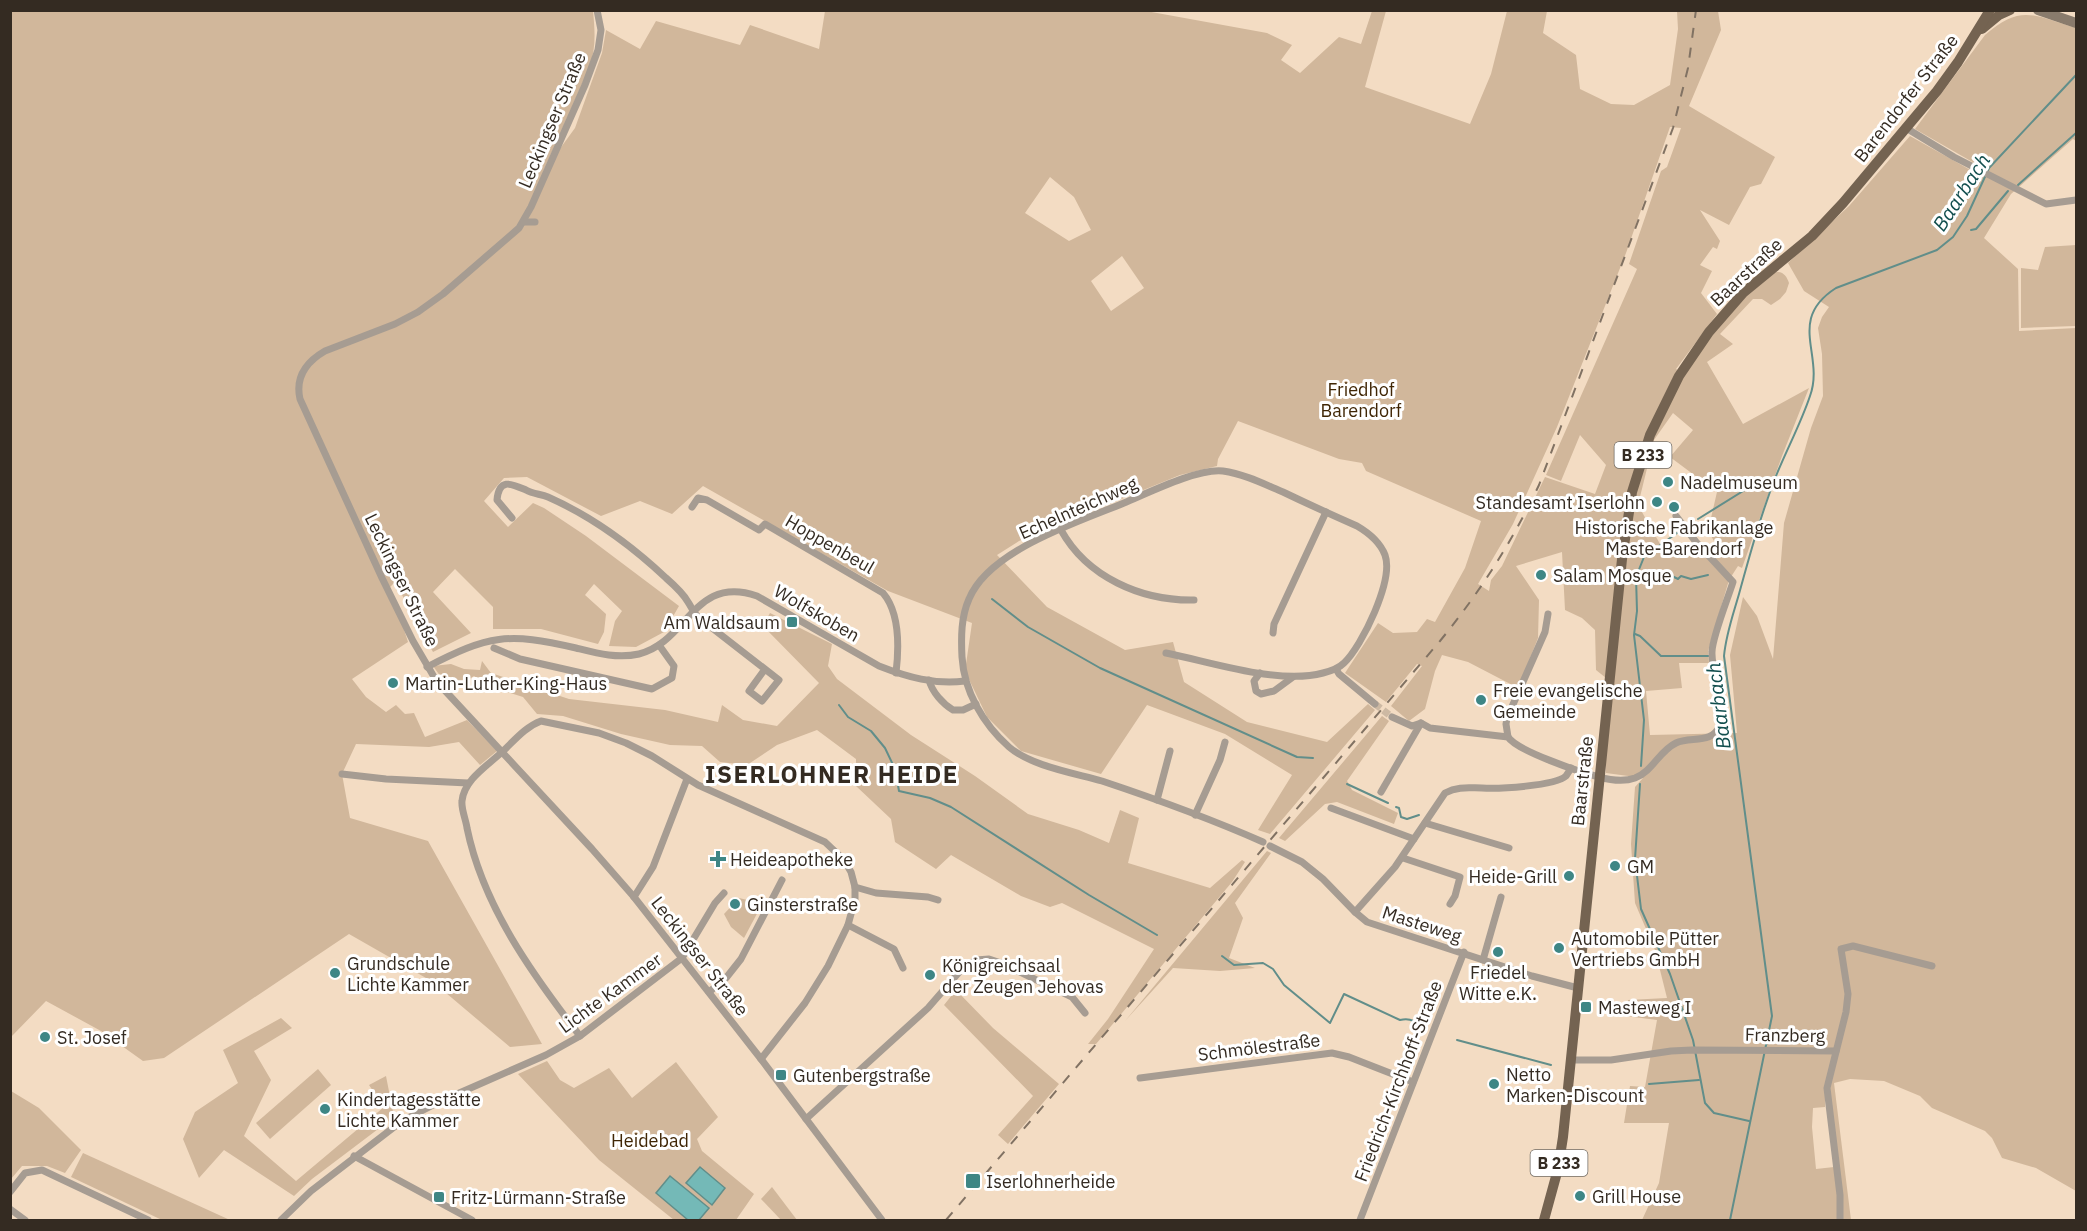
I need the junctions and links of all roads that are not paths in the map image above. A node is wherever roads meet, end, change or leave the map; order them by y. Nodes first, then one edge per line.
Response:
1 (597, 10) edge
2 (1990, 10) edge
3 (2010, 10) edge
4 (2038, 10) edge
5 (2076, 22) edge
6 (1977, 33) junction
7 (1906, 128) junction
8 (2076, 200) edge
9 (1843, 203) joint
10 (524, 222) junction
11 (535, 222) dead end
12 (692, 507) dead end
13 (1326, 512) junction
14 (1676, 516) dead end
15 (512, 518) dead end
16 (1061, 530) junction
17 (1194, 600) dead end
18 (692, 611) junction
19 (1548, 614) dead end
20 (1273, 633) dead end
21 (659, 645) junction
22 (494, 648) dead end
23 (1166, 653) dead end
24 (427, 667) junction
25 (765, 669) junction
26 (1336, 669) junction
27 (896, 673) junction
28 (1260, 673) junction
29 (1293, 677) junction
30 (929, 680) junction
31 (965, 681) junction
32 (976, 704) junction
33 (1375, 704) tunnel mouth
34 (1392, 717) tunnel mouth
35 (1421, 723) junction
36 (1508, 737) junction
37 (1225, 742) dead end
38 (1170, 751) dead end
39 (502, 752) junction
40 (1571, 768) junction
41 (342, 774) dead end
42 (1599, 777) junction
43 (687, 779) junction
44 (468, 783) junction
45 (1381, 792) dead end
46 (1157, 800) junction
47 (1331, 808) dead end
48 (1196, 815) junction
49 (1425, 823) junction
50 (1414, 839) junction
51 (1509, 848) dead end
52 (1402, 858) junction
53 (782, 880) dead end
54 (855, 888) junction
55 (724, 893) dead end
56 (634, 897) junction
57 (1501, 897) dead end
58 (938, 900) dead end
59 (1450, 904) dead end
60 (1355, 912) junction
61 (848, 925) junction
62 (1464, 952) junction
63 (682, 958) junction
64 (1483, 960) junction
65 (1932, 966) dead end
66 (903, 969) dead end
67 (1578, 988) junction
68 (709, 992) junction
69 (1085, 1013) dead end
70 (580, 1036) junction
71 (1836, 1051) junction
72 (761, 1059) junction
73 (1571, 1060) junction
74 (1140, 1078) dead end
75 (1413, 1082) junction
76 (806, 1119) junction
77 (354, 1156) junction
78 (10, 1192) edge
79 (10, 1209) edge
80 (25, 1221) edge
81 (148, 1221) edge
82 (281, 1221) edge
83 (472, 1221) edge
84 (882, 1221) edge
85 (1360, 1221) edge
86 (1544, 1221) edge
87 (1840, 1221) edge

1 - 10 street, Leckingser Straße
2 - 6 main road, Barendorfer Straße / B 233
3 - 6 main road, B 233
4 - 5 main road
6 - 7 main road, Barendorfer Straße / B 233
7 - 8 street
7 - 9 main road, Barendorfer Straße / B 233
9 - 42 main road, Baarstraße / B 233
10 - 11 street
10 - 24 street, Leckingser Straße
12 - 27 street, Hoppenbeul
13 - 16 street, Echelnteichweg
13 - 20 street
13 - 26 street, Echelnteichweg
14 - 42 street
15 - 18 street
16 - 17 street
16 - 31 street, Echelnteichweg
18 - 21 street, Wolfskoben
18 - 25 street
18 - 27 street, Wolfskoben
19 - 36 street
21 - 22 street
21 - 24 street, Wolfskoben
23 - 28 street
24 - 39 street, Leckingser Straße
25 - 25 street
26 - 29 street
26 - 33 street
27 - 30 street, Wolfskoben
28 - 29 street
28 - 29 street
30 - 31 street, Wolfskoben
30 - 32 street
31 - 32 street, Echelnteichweg
32 - 46 street, Echelnteichweg
34 - 35 street
35 - 36 street
35 - 45 street
36 - 40 street
37 - 48 street
38 - 46 street
39 - 43 street
39 - 44 street
39 - 56 street, Leckingser Straße
40 - 42 street
40 - 49 street
41 - 44 street
42 - 67 main road, Baarstraße / B 233
43 - 54 street
43 - 56 street
44 - 70 street
46 - 48 street, Echelnteichweg
47 - 50 street
48 - 60 street, Echelnteichweg
49 - 50 street
49 - 51 street
50 - 52 street
52 - 59 street
52 - 60 street
53 - 68 street
54 - 58 street
54 - 61 street
55 - 63 street
56 - 63 street, Leckingser Straße
57 - 64 street
60 - 62 street, Masteweg
61 - 66 street
61 - 72 street
62 - 64 street, Masteweg
62 - 75 street, Friedrich-Kirchhoff-Straße
63 - 68 street, Leckingser Straße
63 - 70 street, Lichte Kammer
64 - 67 street, Masteweg
65 - 71 street, Franzberg
67 - 73 main road, Baarstraße / B 233
68 - 72 street, Leckingser Straße
69 - 76 street
70 - 77 street, Lichte Kammer
71 - 73 street, Franzberg
71 - 87 street
72 - 76 street, Leckingser Straße
73 - 86 main road, Baarstraße / B 233
74 - 75 street, Schmölestraße
75 - 85 street, Friedrich-Kirchhoff-Straße
76 - 84 street, Leckingser Straße
77 - 82 street, Lichte Kammer
77 - 83 street
78 - 81 street
79 - 80 street

